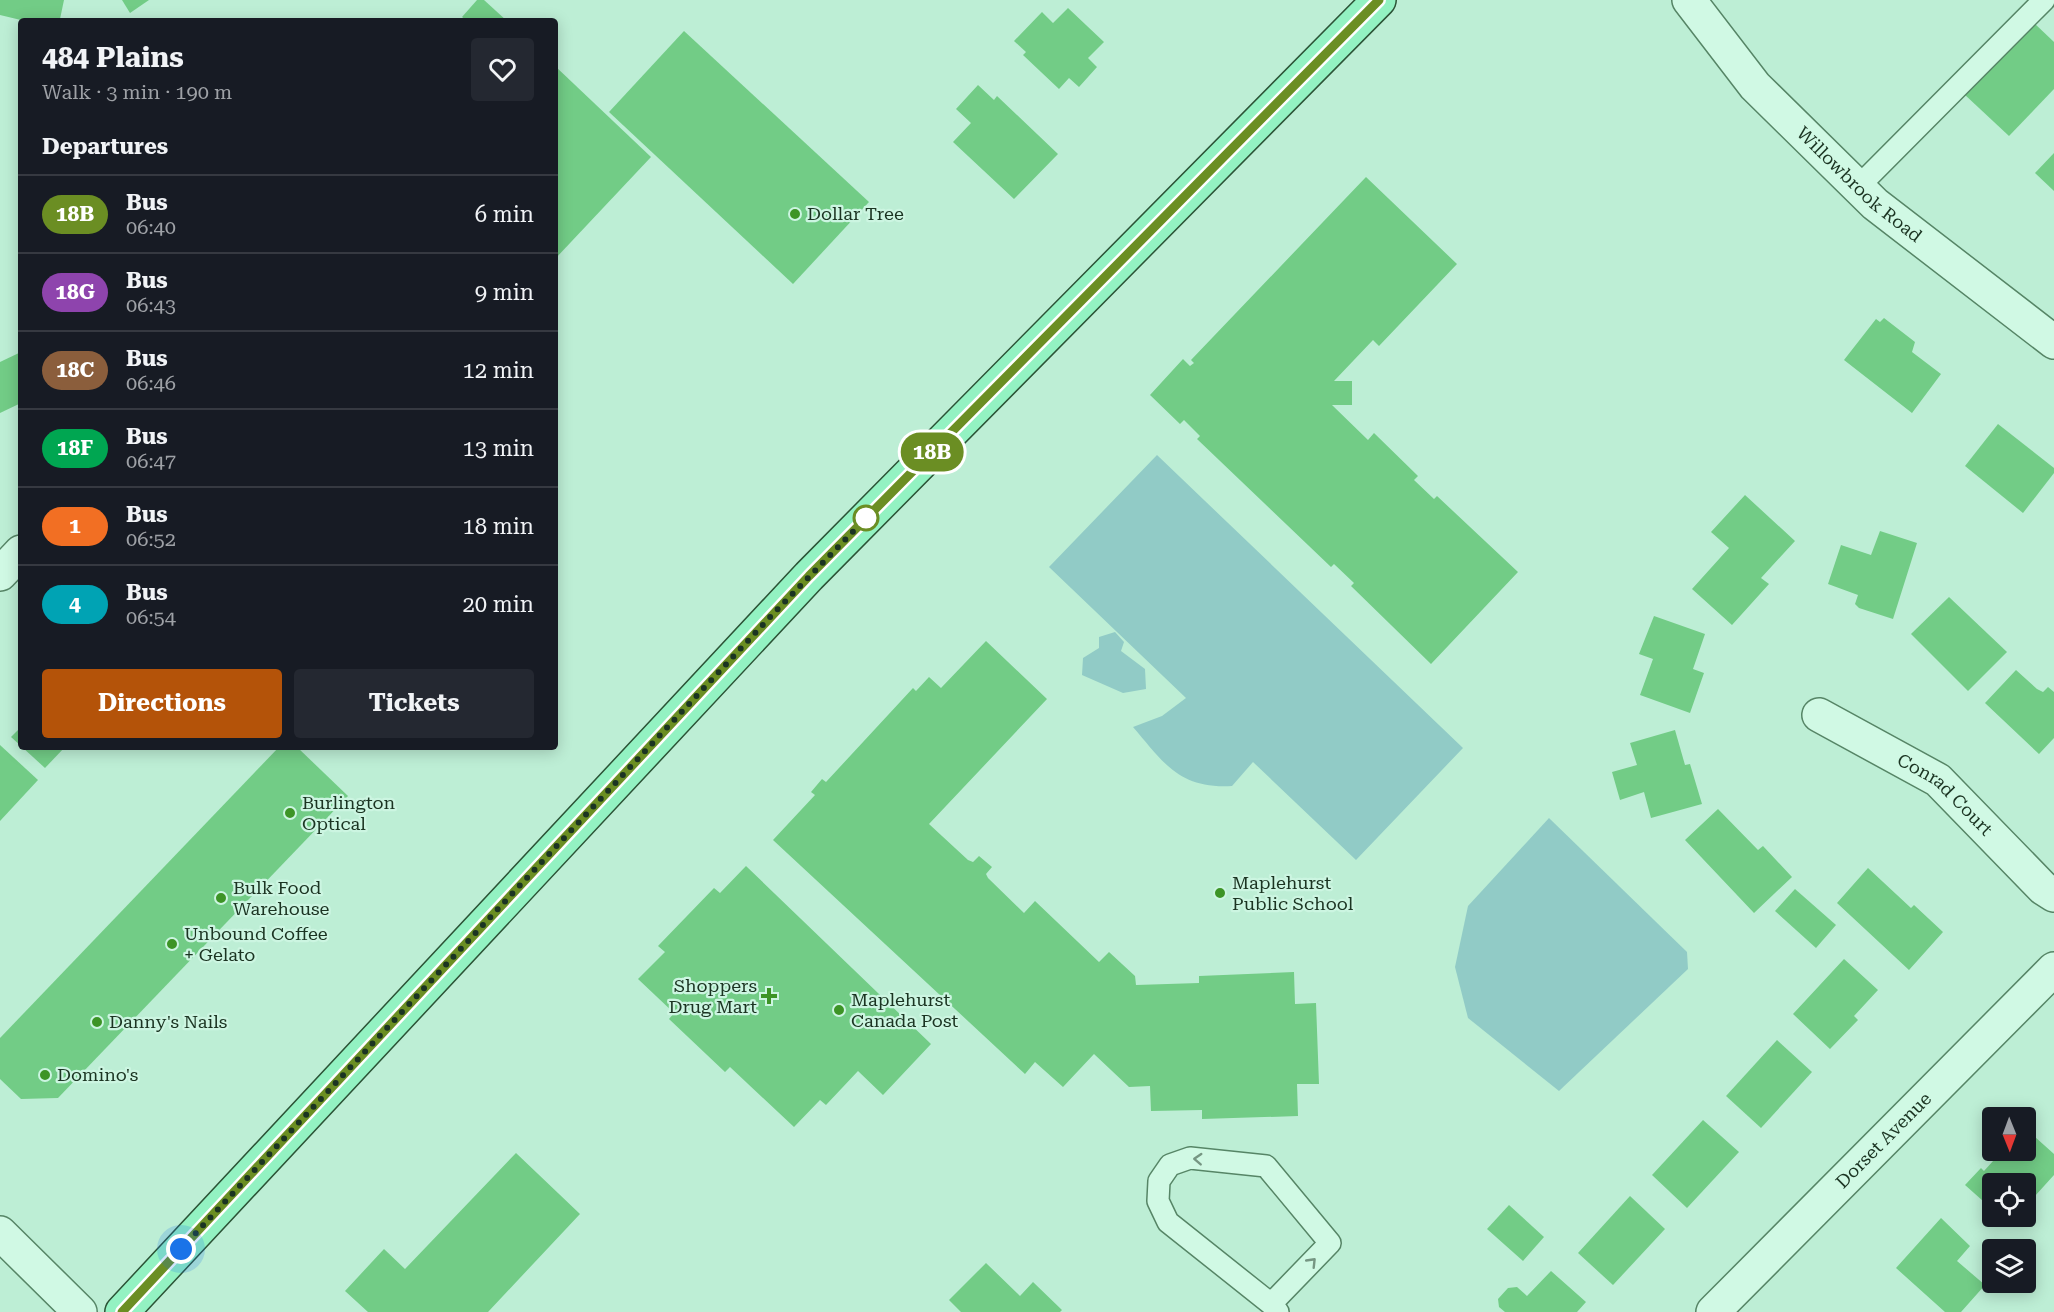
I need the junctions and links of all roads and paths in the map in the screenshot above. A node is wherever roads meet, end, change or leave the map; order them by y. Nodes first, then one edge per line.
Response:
1 (1379, 0) edge
2 (1689, 0) edge
3 (2044, 0) edge
4 (1858, 187) junction
5 (2054, 342) edge
6 (18, 555) edge
7 (0, 574) edge
8 (1819, 715) dead end
9 (2054, 895) edge
10 (2054, 969) edge
11 (0, 1233) edge
12 (1274, 1308) edge
13 (80, 1312) edge
14 (122, 1312) edge
15 (1713, 1312) edge

1 - 14 main road
2 - 4 street, Willowbrook Road
3 - 4 lane
4 - 5 street, Willowbrook Road
6 - 7 street
8 - 9 street, Conrad Court
10 - 15 street, Dorset Avenue
11 - 13 street
12 -> 12 lane

